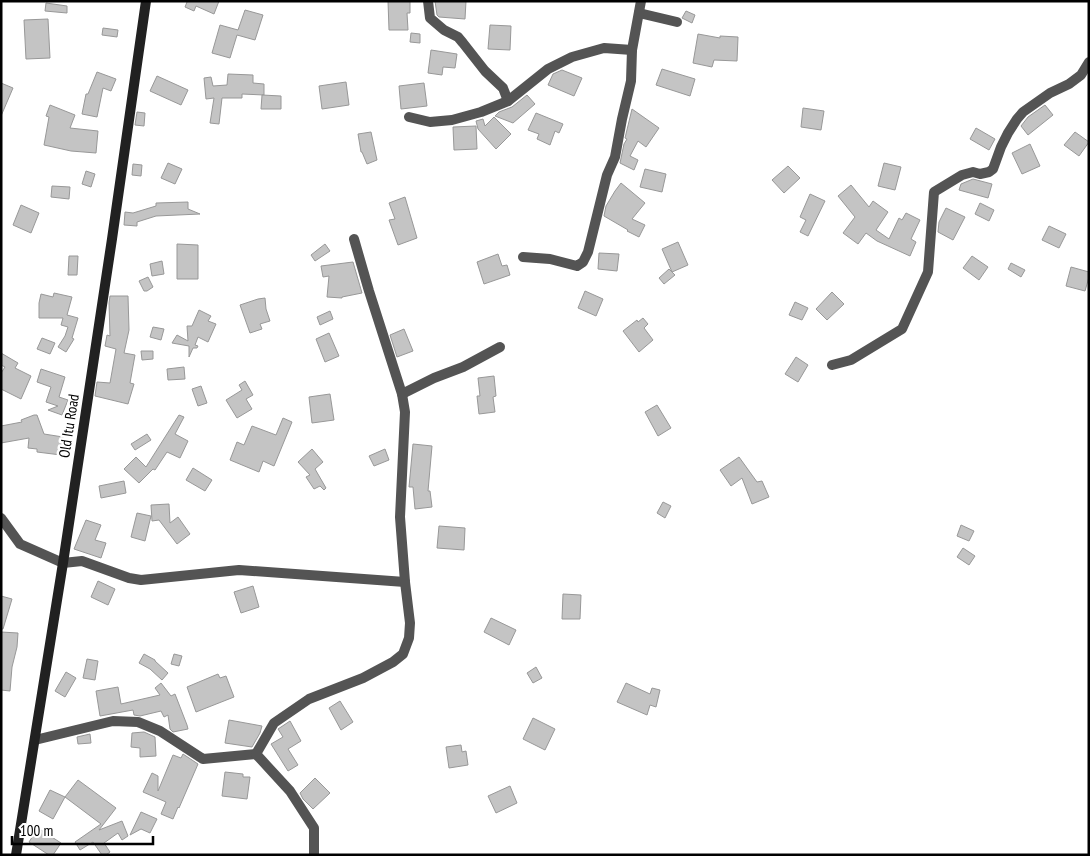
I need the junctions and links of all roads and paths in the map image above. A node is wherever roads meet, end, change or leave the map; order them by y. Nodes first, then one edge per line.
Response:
1 (146, 1) edge
2 (428, 1) edge
3 (641, 1) edge
4 (639, 13) junction
5 (677, 22) dead end
6 (632, 50) junction
7 (1089, 62) edge
8 (508, 101) junction
9 (409, 117) dead end
10 (354, 239) dead end
11 (523, 257) dead end
12 (500, 347) dead end
13 (832, 365) dead end
14 (402, 394) junction
15 (1, 518) edge
16 (64, 563) junction
17 (405, 582) junction
18 (35, 740) junction
19 (256, 754) junction
20 (16, 855) edge
21 (314, 855) edge

1 - 16 street, Old Itu Road
2 - 8 street
3 - 4 street
4 - 5 street
4 - 6 street
6 - 8 street
6 - 11 street
7 - 13 street
8 - 9 street
10 - 14 street
12 - 14 street
14 - 17 street
15 - 16 street
16 - 17 street
16 - 18 street, Old Itu Road
17 - 19 street
18 - 19 street
18 - 20 street, Old Itu Road
19 - 21 street

